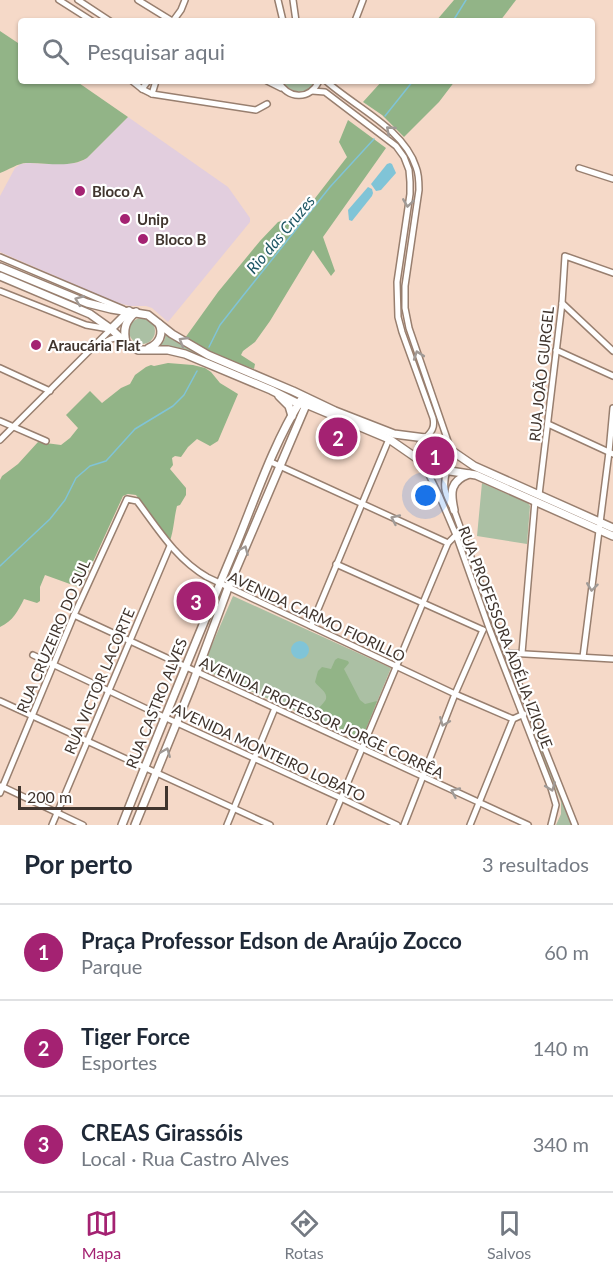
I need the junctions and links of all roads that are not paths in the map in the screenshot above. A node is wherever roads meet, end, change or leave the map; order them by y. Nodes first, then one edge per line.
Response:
1 (59, 0) edge
2 (78, 0) edge
3 (138, 0) edge
4 (185, 0) edge
5 (279, 0) edge
6 (293, 0) edge
7 (363, 0) edge
8 (181, 10) junction
9 (87, 18) edge
10 (105, 18) edge
11 (168, 18) edge
12 (175, 18) edge
13 (181, 18) edge
14 (282, 18) edge
15 (296, 18) edge
16 (356, 18) edge
17 (145, 84) edge
18 (155, 84) edge
19 (273, 84) edge
20 (280, 84) edge
21 (317, 84) edge
22 (330, 84) edge
23 (282, 88) junction
24 (312, 91) junction
25 (152, 94) junction
26 (267, 104) dead end
27 (579, 168) dead end
28 (613, 179) edge
29 (0, 257) edge
30 (0, 267) edge
31 (613, 273) edge
32 (0, 276) edge
33 (0, 291) edge
34 (562, 303) junction
35 (133, 312) junction
36 (159, 324) junction
37 (111, 329) junction
38 (119, 337) junction
39 (126, 343) junction
40 (144, 350) junction
41 (556, 350) junction
42 (90, 351) junction
43 (613, 351) edge
44 (0, 368) edge
45 (613, 376) edge
46 (273, 390) junction
47 (50, 391) junction
48 (304, 400) junction
49 (613, 408) edge
50 (291, 416) junction
51 (0, 421) edge
52 (548, 424) junction
53 (14, 427) junction
54 (425, 438) junction
55 (389, 439) junction
56 (0, 440) edge
57 (46, 441) dead end
58 (280, 441) junction
59 (289, 445) junction
60 (451, 450) junction
61 (611, 453) edge
62 (419, 461) junction
63 (271, 462) junction
64 (280, 466) junction
65 (447, 470) junction
66 (469, 474) junction
67 (537, 498) junction
68 (137, 501) joint
69 (363, 504) junction
70 (453, 510) junction
71 (600, 526) junction
72 (613, 528) edge
73 (461, 530) junction
74 (456, 535) junction
75 (613, 536) edge
76 (448, 543) junction
77 (170, 546) junction
78 (336, 564) junction
79 (220, 584) junction
80 (228, 588) junction
81 (423, 603) junction
82 (74, 615) junction
83 (311, 626) junction
84 (496, 626) junction
85 (486, 629) junction
86 (129, 640) junction
87 (507, 653) junction
88 (522, 653) junction
89 (33, 655) dead end
90 (583, 657) junction
91 (613, 659) edge
92 (54, 664) junction
93 (185, 666) junction
94 (397, 666) junction
95 (197, 672) junction
96 (108, 691) junction
97 (455, 694) junction
98 (0, 702) edge
99 (275, 708) junction
100 (531, 712) junction
101 (522, 714) junction
102 (31, 716) junction
103 (164, 717) junction
104 (513, 719) junction
105 (177, 722) junction
106 (87, 741) junction
107 (362, 748) junction
108 (254, 758) junction
109 (144, 768) junction
110 (157, 774) junction
111 (423, 776) junction
112 (1, 788) edge
113 (341, 798) junction
114 (479, 803) junction
115 (235, 809) junction
116 (57, 812) junction
117 (52, 825) edge
118 (83, 825) edge
119 (122, 825) edge
120 (135, 825) edge
121 (227, 825) edge
122 (270, 825) edge
123 (330, 825) edge
124 (397, 825) edge
125 (404, 825) edge
126 (470, 825) edge
127 (528, 825) edge
128 (551, 825) edge
129 (575, 825) edge

1 - 9 street
2 - 10 street
3 - 11 street
4 - 8 street
5 - 14 street
6 - 15 street
7 - 16 street
8 - 12 street
8 - 13 street
17 - 25 street
18 - 25 street
19 - 23 street
20 - 23 street
21 - 24 street
60 -> 22 street
23 - 24 street
24 -> 54 street
25 - 26 street
27 - 28 street
29 - 35 street
35 -> 30 main road
31 - 34 street, RUA JOÃO GURGEL
32 - 37 main road
33 - 37 street
34 - 41 street, RUA JOÃO GURGEL
34 - 43 street
35 - 36 main road
35 - 37 main road
35 - 39 main road
36 - 40 main road
48 -> 36 main road
37 - 38 main road
37 - 42 street
38 - 39 main road
38 - 42 street
39 - 40 main road
40 - 46 main road
41 - 45 street
41 - 52 street, RUA JOÃO GURGEL
42 - 47 street
44 - 47 street
46 - 48 main road
46 - 50 main road
47 - 53 street
48 - 50 main road, RUA CASTRO ALVES
48 - 54 main road
48 - 55 main road
48 - 59 main road, RUA CASTRO ALVES
49 - 61 street
50 - 58 main road, RUA CASTRO ALVES
51 - 53 street
52 - 61 street
52 - 67 street, RUA JOÃO GURGEL
53 - 56 street
53 - 57 street
54 - 60 main road
54 - 62 main road
55 - 62 main road
55 - 69 street
58 - 59 main road
58 - 63 main road, RUA CASTRO ALVES
59 - 64 main road, RUA CASTRO ALVES
60 - 65 main road
60 - 67 main road
61 - 71 street
62 - 65 main road
62 - 74 street, RUA PROFESSORA ADÉLIA IZIQUE
63 - 64 street
63 - 79 main road, RUA CASTRO ALVES
64 - 69 street
80 -> 64 main road, RUA CASTRO ALVES
65 - 66 main road
65 - 70 street, RUA PROFESSORA ADÉLIA IZIQUE
66 - 67 main road
66 - 70 main road
67 - 71 main road
67 - 88 street, RUA JOÃO GURGEL
68 - 77 street, AVENIDA CARMO FIORILLO
68 - 82 street, RUA CRUZEIRO DO SUL
76 -> 69 street
69 - 78 street
70 - 73 street, RUA PROFESSORA ADÉLIA IZIQUE
71 - 72 main road
71 - 75 main road
71 -> 90 street
73 - 74 street
73 - 84 street, RUA PROFESSORA ADÉLIA IZIQUE
74 - 76 street
74 - 85 street, RUA PROFESSORA ADÉLIA IZIQUE
76 - 81 street
77 - 79 street, AVENIDA CARMO FIORILLO
77 - 86 street, RUA VICTOR LACORTE
78 - 81 street
78 - 83 street
79 - 80 street, AVENIDA CARMO FIORILLO
79 - 93 main road, RUA CASTRO ALVES
80 - 83 street, AVENIDA CARMO FIORILLO
80 - 95 main road, RUA CASTRO ALVES
81 - 85 street
81 - 94 street
82 - 86 street, AVENIDA PROFESSOR JORGE CORRÊA
82 - 92 street, RUA CRUZEIRO DO SUL
83 - 94 street, AVENIDA CARMO FIORILLO
84 - 85 street
84 - 87 street, RUA PROFESSORA ADÉLIA IZIQUE
85 - 97 street
85 - 101 street, RUA PROFESSORA ADÉLIA IZIQUE
86 - 93 street, AVENIDA PROFESSOR JORGE CORRÊA
86 - 96 street, RUA VICTOR LACORTE
87 - 88 street
87 - 100 street, RUA PROFESSORA ADÉLIA IZIQUE
88 - 90 street
89 - 92 street, AVENIDA MONTEIRO LOBATO
90 - 91 street
92 - 96 street, AVENIDA MONTEIRO LOBATO
92 - 102 street, RUA CRUZEIRO DO SUL
93 - 95 street, AVENIDA PROFESSOR JORGE CORRÊA
93 - 103 main road, RUA CASTRO ALVES
94 - 97 street, AVENIDA CARMO FIORILLO
94 - 107 street
95 - 99 street, AVENIDA PROFESSOR JORGE CORRÊA
95 - 105 main road, RUA CASTRO ALVES
96 - 103 street, AVENIDA MONTEIRO LOBATO
96 - 106 street, RUA VICTOR LACORTE
97 - 104 street, AVENIDA CARMO FIORILLO
97 -> 111 street
98 - 102 street
99 - 107 street, AVENIDA PROFESSOR JORGE CORRÊA
99 - 108 street
100 - 101 street
100 - 129 street, RUA PROFESSORA ADÉLIA IZIQUE
101 - 104 street
101 -> 128 street, RUA PROFESSORA ADÉLIA IZIQUE
102 - 106 street
102 - 112 street, RUA CRUZEIRO DO SUL
103 - 105 street, AVENIDA MONTEIRO LOBATO
103 - 109 main road, RUA CASTRO ALVES
104 - 114 street
105 - 108 street, AVENIDA MONTEIRO LOBATO
110 -> 105 main road, RUA CASTRO ALVES
106 - 109 street
106 - 116 street, RUA VICTOR LACORTE
107 - 111 street, AVENIDA PROFESSOR JORGE CORRÊA
107 - 113 street
108 - 113 street, AVENIDA MONTEIRO LOBATO
108 - 115 street
109 - 110 street
109 - 119 main road, RUA CASTRO ALVES
110 - 115 street
110 - 120 main road, RUA CASTRO ALVES
114 -> 111 street, AVENIDA PROFESSOR JORGE CORRÊA
111 - 125 street
112 - 116 street
113 - 123 street
113 - 124 street, AVENIDA MONTEIRO LOBATO
114 - 126 street
114 - 127 street, AVENIDA PROFESSOR JORGE CORRÊA
115 - 121 street
115 - 122 street
116 - 117 street, RUA VICTOR LACORTE
116 - 118 street

